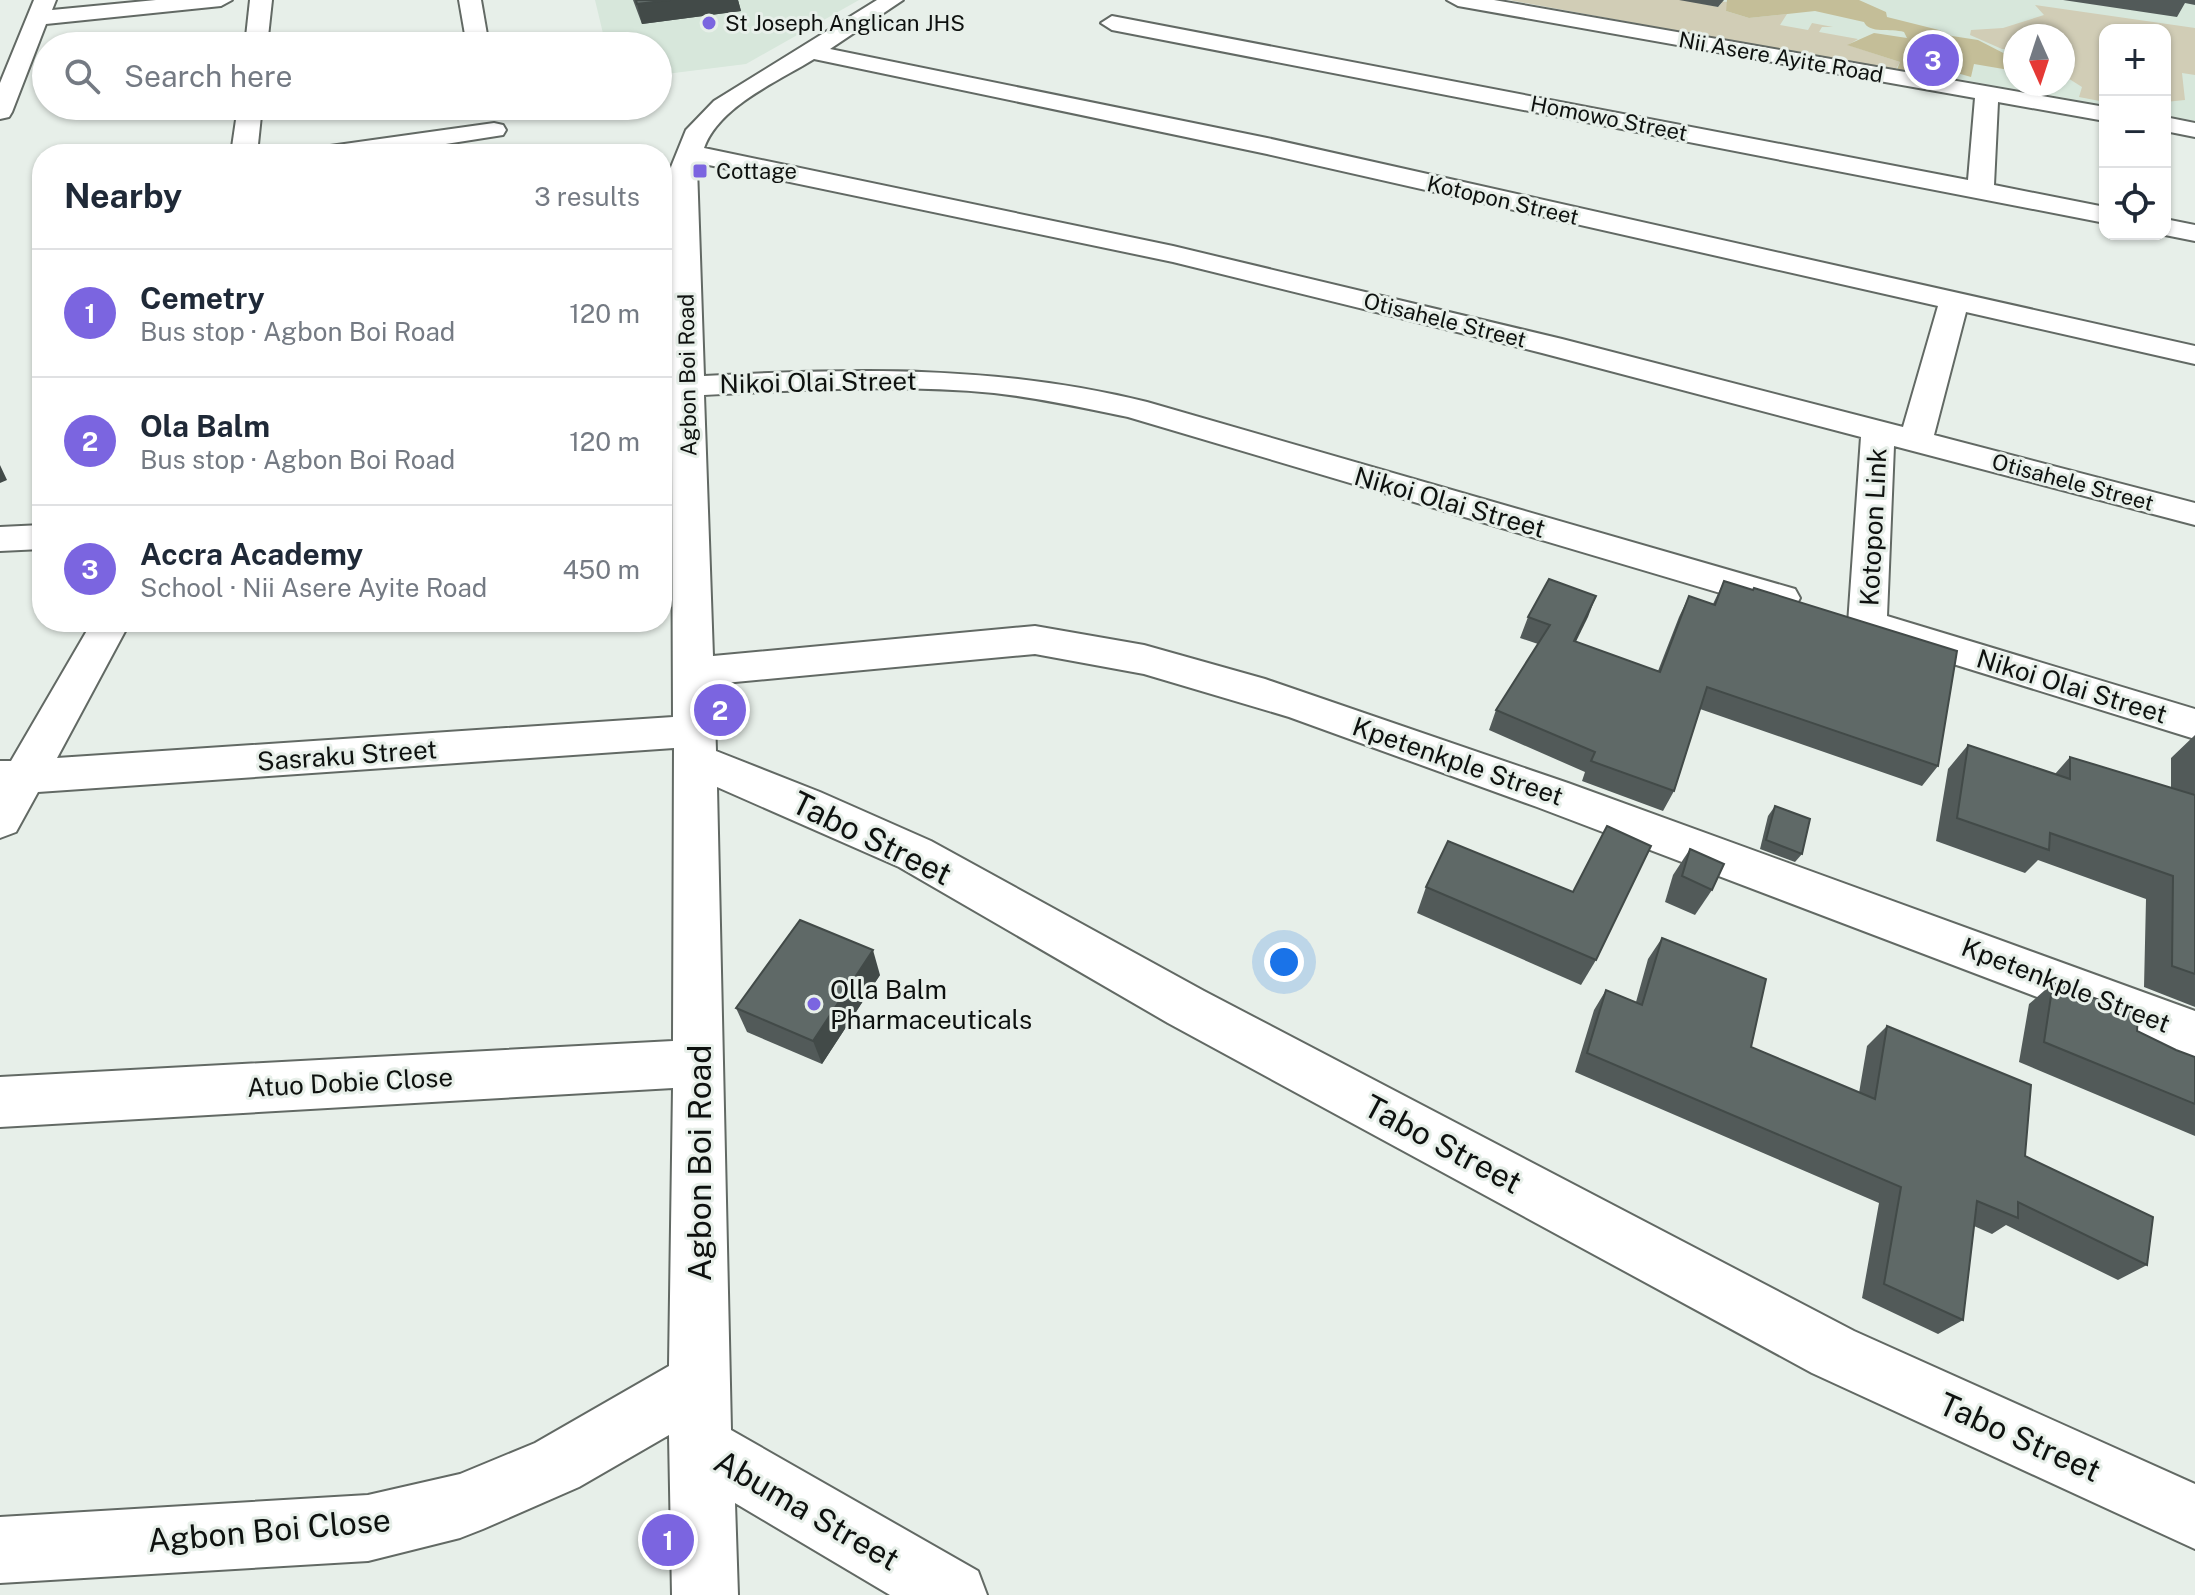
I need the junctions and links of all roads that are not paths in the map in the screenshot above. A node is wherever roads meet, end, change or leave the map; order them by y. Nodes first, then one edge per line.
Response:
1 (221, 0) edge
2 (261, 0) edge
3 (470, 0) edge
4 (892, 0) edge
5 (1458, 0) edge
6 (41, 9) edge
7 (1112, 23) dead end
8 (258, 32) edge
9 (476, 32) edge
10 (809, 51) junction
11 (9, 63) edge
12 (1987, 94) junction
13 (0, 112) edge
14 (2099, 113) edge
15 (248, 120) edge
16 (2171, 125) edge
17 (494, 130) edge
18 (2195, 130) edge
19 (245, 144) edge
20 (398, 144) edge
21 (689, 153) junction
22 (1980, 190) junction
23 (2099, 214) edge
24 (2171, 228) edge
25 (2195, 233) edge
26 (1954, 302) junction
27 (675, 329) edge
28 (2195, 355) edge
29 (689, 386) junction
30 (1878, 431) junction
31 (1916, 440) junction
32 (675, 500) edge
33 (2195, 514) edge
34 (32, 537) edge
35 (0, 539) edge
36 (1837, 615) junction
37 (105, 632) edge
38 (694, 719) junction
39 (2195, 724) edge
40 (13, 778) edge
41 (0, 820) edge
42 (2195, 1034) edge
43 (699, 1063) junction
44 (0, 1102) edge
45 (699, 1383) junction
46 (702, 1448) junction
47 (2195, 1517) edge
48 (0, 1550) edge
49 (705, 1595) edge
50 (954, 1595) edge

1 - 6 street
2 - 8 street
3 - 9 street
4 - 10 street, Agbon Boi Road
5 - 12 street, Nii Asere Ayite Road
6 - 11 street
7 - 22 street, Homowo Street
10 - 21 street, Agbon Boi Road
10 - 26 street, Kotopon Street
11 - 13 street
12 - 14 street, Nii Asere Ayite Road
12 - 22 street
15 - 19 street
16 - 18 street
17 - 20 street
21 - 27 street, Agbon Boi Road
21 - 30 street, Otisahele Street
22 - 23 street, Homowo Street
24 - 25 street
26 - 28 street, Kotopon Street
26 - 31 street, Kotopon Link
27 - 29 street, Agbon Boi Road
29 - 32 street, Agbon Boi Road
29 - 36 street, Nikoi Olai Street
30 - 31 street, Otisahele Street
30 - 36 street, Kotopon Link
31 - 33 street, Otisahele Street
32 - 38 street, Agbon Boi Road
34 - 35 street
36 - 39 street, Nikoi Olai Street
37 - 40 street
38 - 40 street, Sasraku Street
38 - 42 street, Kpetenkple Street
38 - 43 street, Agbon Boi Road
38 - 47 street, Tabo Street
40 - 41 street
43 - 44 street, Atuo Dobie Close
43 - 45 street, Agbon Boi Road
45 - 46 street, Agbon Boi Road
45 - 48 street, Agbon Boi Close
46 - 49 street, Agbon Boi Road
46 - 50 street, Abuma Street

